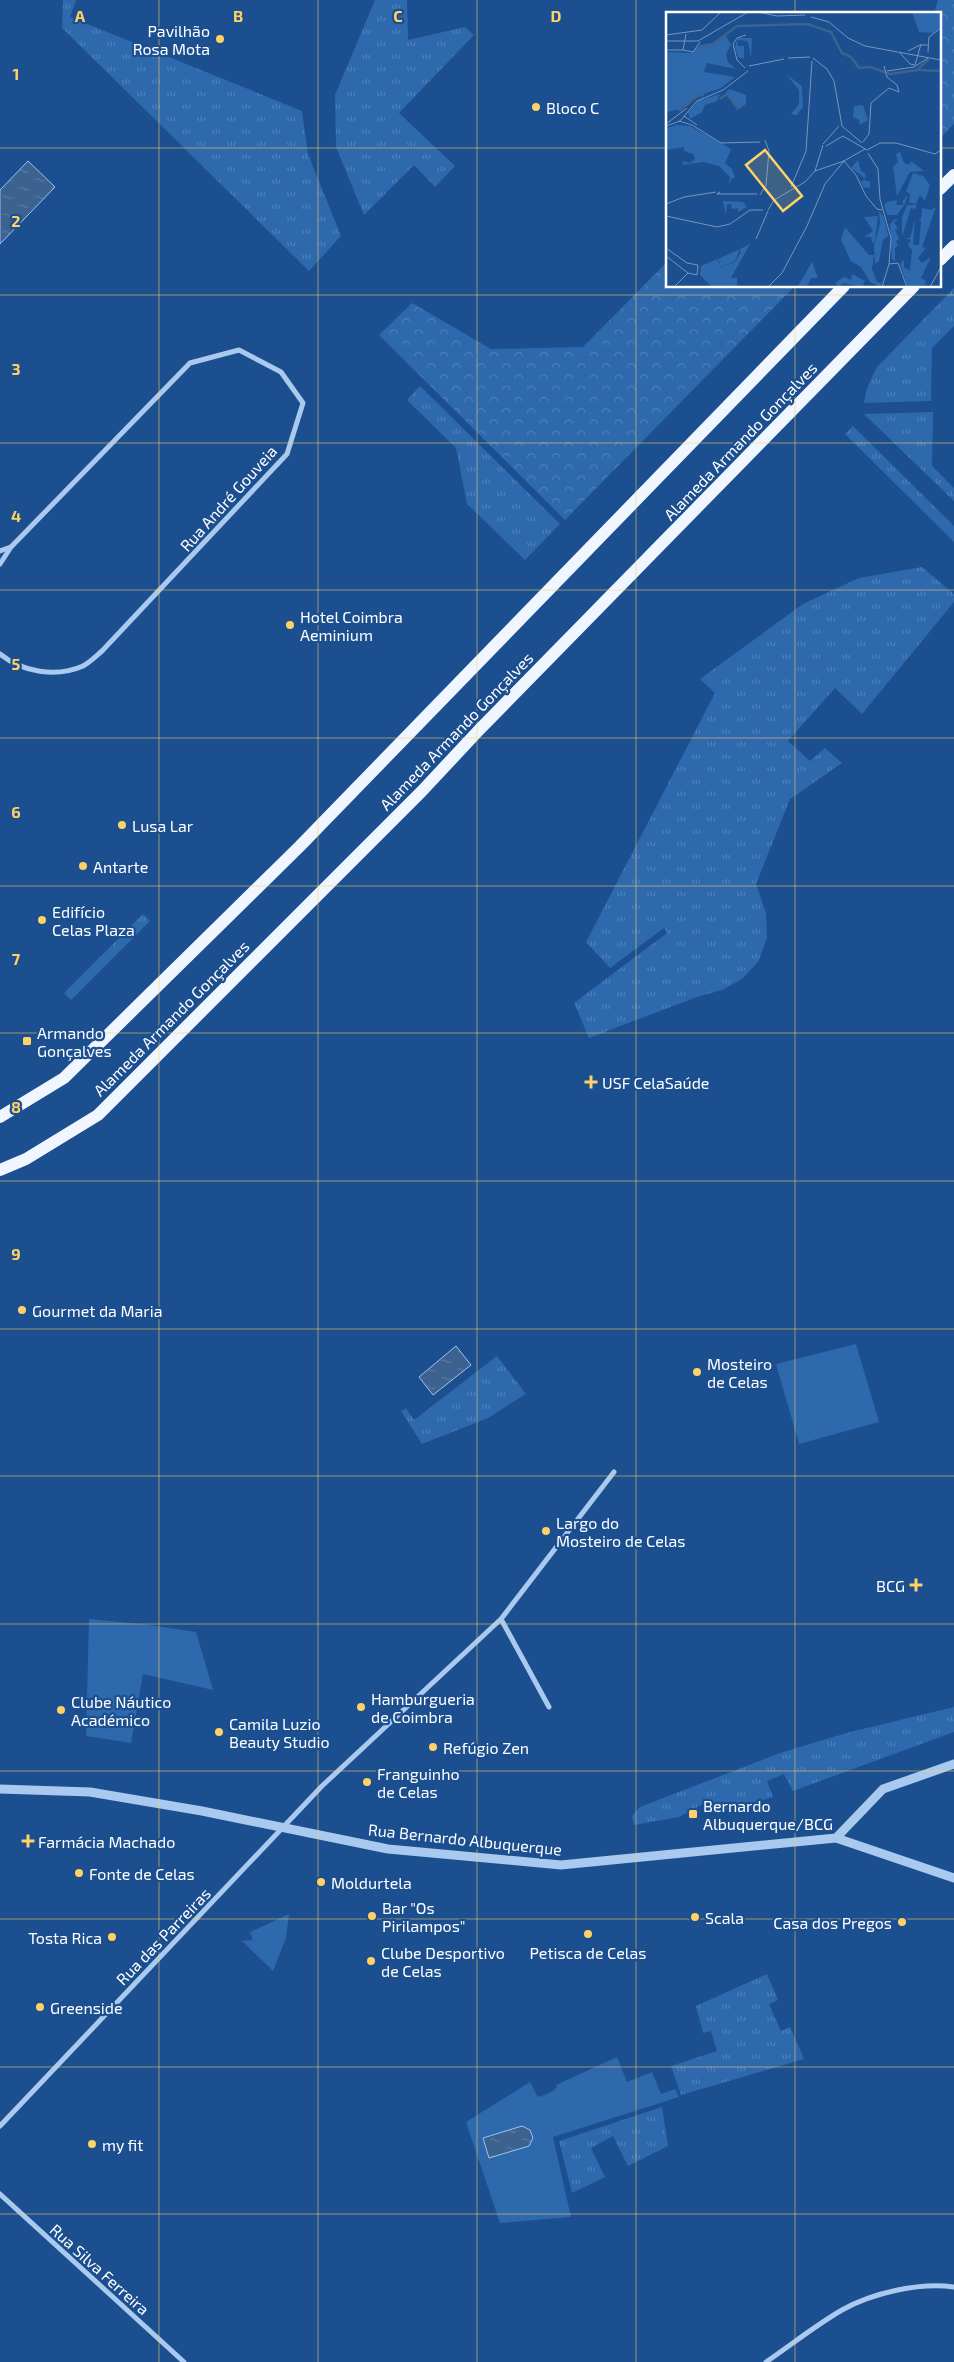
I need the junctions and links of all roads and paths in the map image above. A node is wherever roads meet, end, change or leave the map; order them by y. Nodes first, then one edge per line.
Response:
1 (954, 175) edge
2 (942, 187) edge
3 (954, 246) edge
4 (942, 258) edge
5 (842, 288) edge
6 (912, 288) edge
7 (11, 547) junction
8 (0, 551) edge
9 (0, 564) edge
10 (1, 654) edge
11 (0, 1117) edge
12 (0, 1170) edge
13 (614, 1472) dead end
14 (501, 1619) junction
15 (548, 1707) dead end
16 (954, 1764) edge
17 (0, 1789) edge
18 (282, 1829) junction
19 (836, 1838) junction
20 (954, 1878) edge
21 (0, 2126) edge
22 (0, 2194) edge
23 (954, 2287) edge
24 (184, 2362) edge
25 (766, 2362) edge

1 - 2 main road
3 - 4 main road
5 - 11 main road, Alameda Armando Gonçalves
6 - 12 main road, Alameda Armando Gonçalves
7 - 8 street, Rua André Gouveia
7 - 9 street, Rua André Gouveia
7 - 10 street, Rua André Gouveia
13 - 14 street, Rua das Parreiras
14 - 15 street
14 - 18 street, Rua das Parreiras
16 - 19 street
17 - 18 street, Rua Bernardo Albuquerque
18 - 19 street, Rua Bernardo Albuquerque
18 - 21 street, Rua das Parreiras
19 - 20 street, Rua Bernardo Albuquerque
22 - 24 street, Rua Silva Ferreira
23 - 25 street

